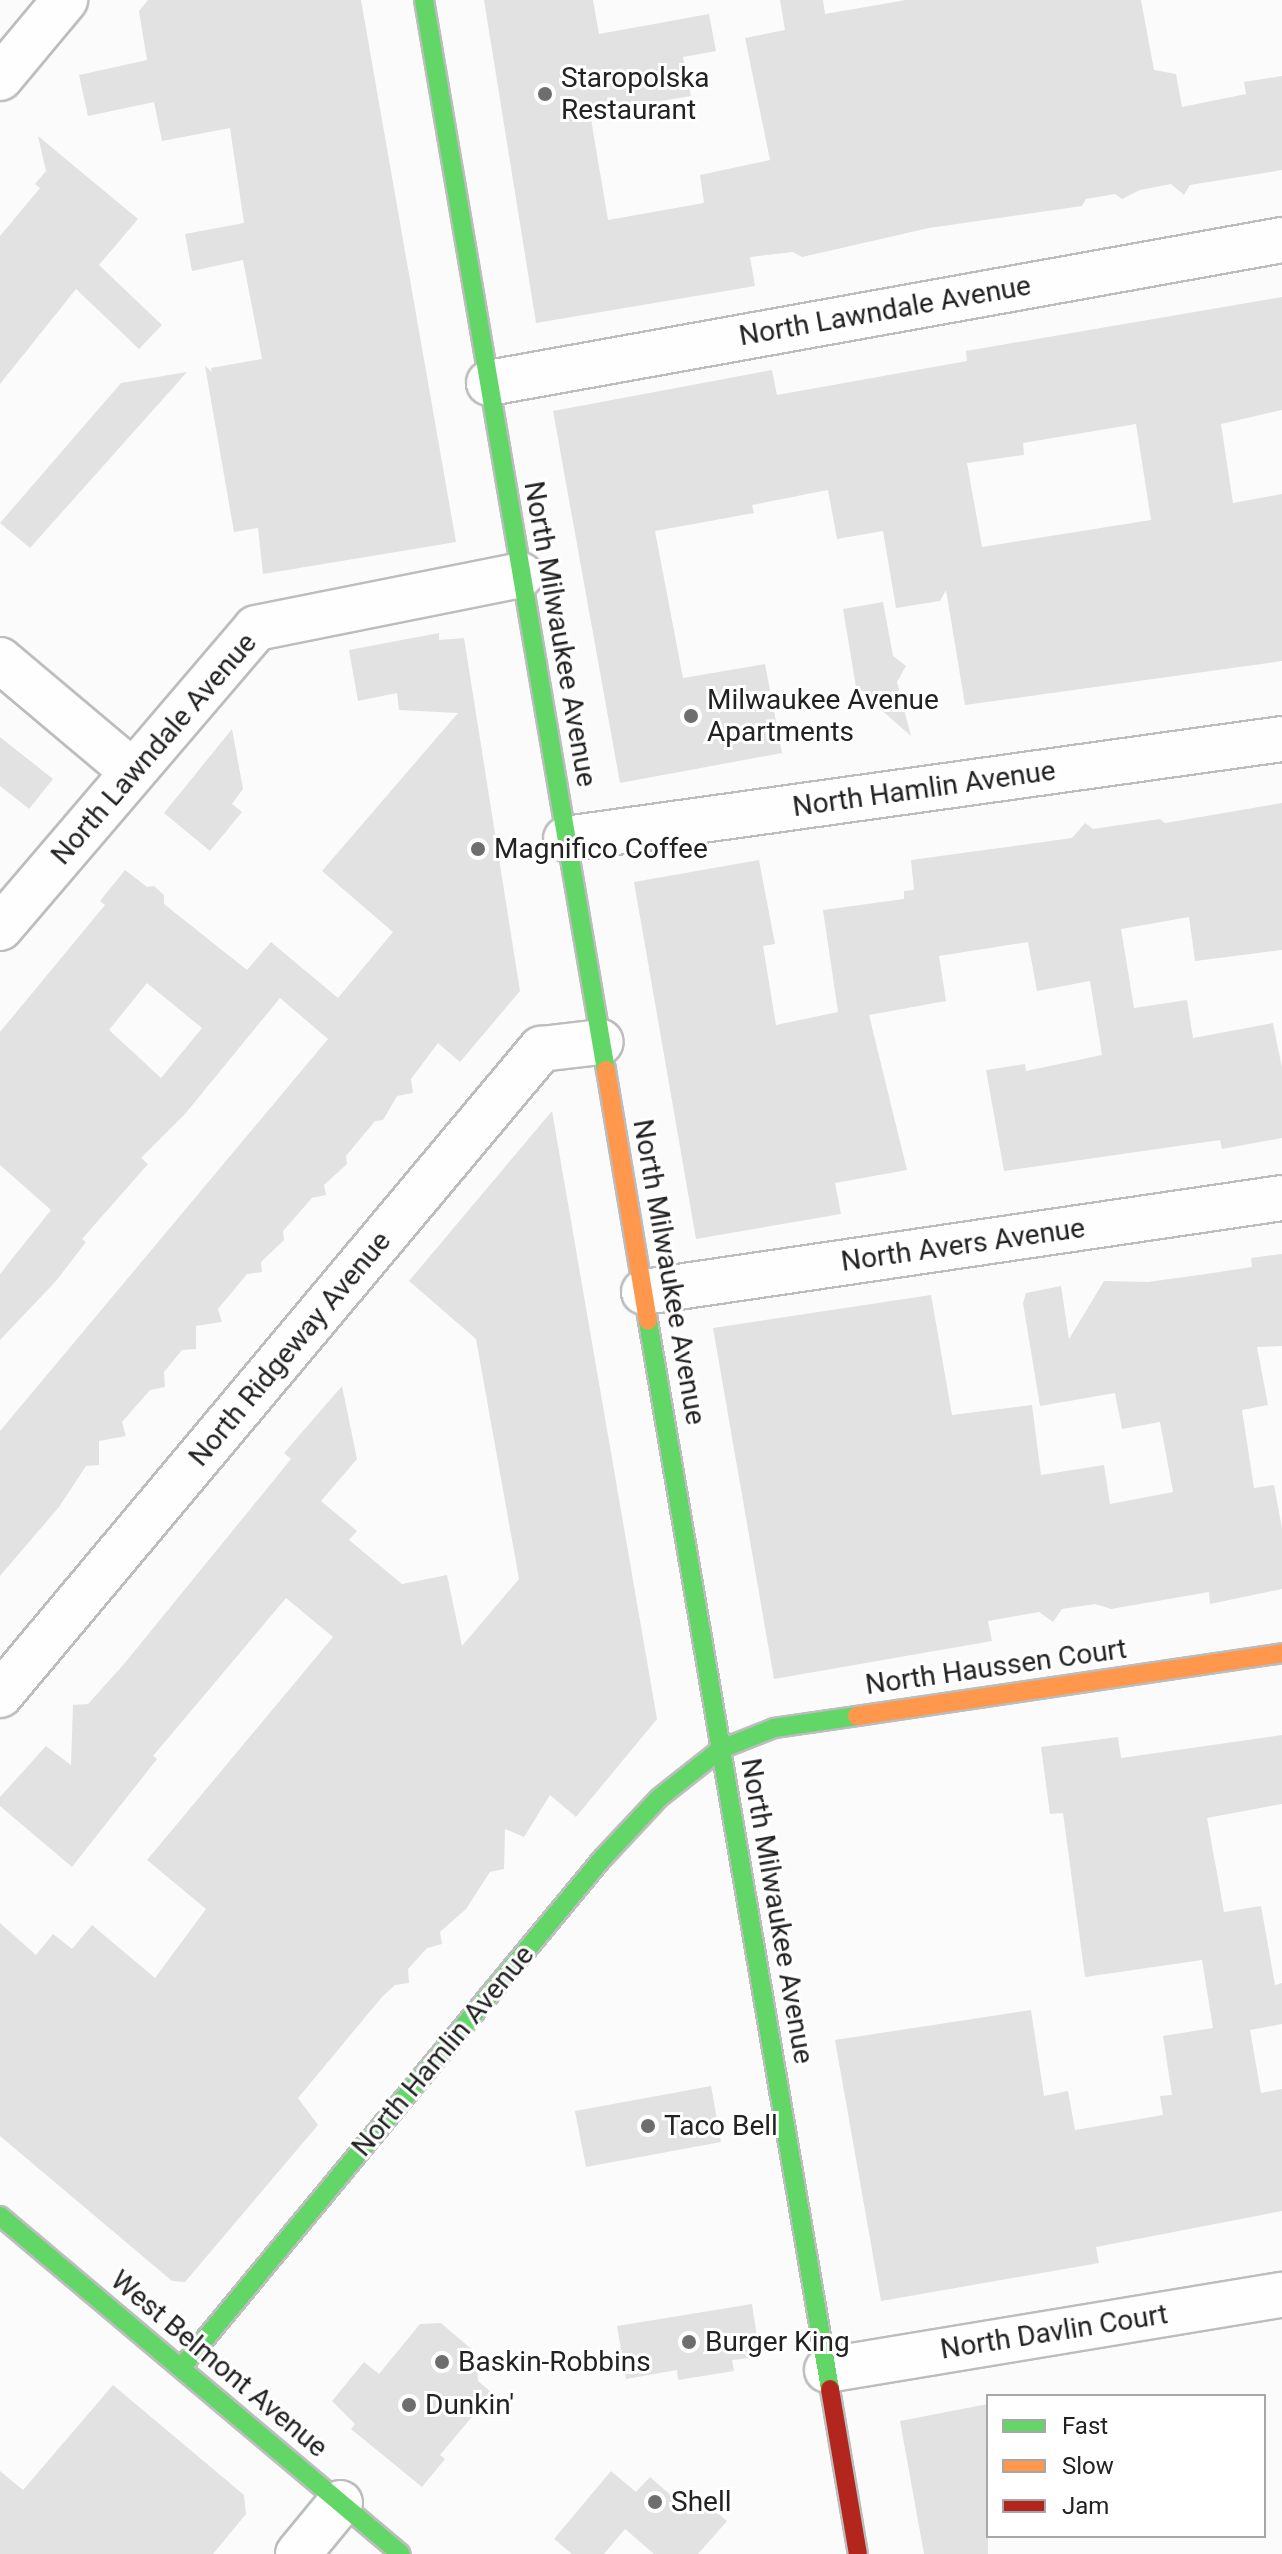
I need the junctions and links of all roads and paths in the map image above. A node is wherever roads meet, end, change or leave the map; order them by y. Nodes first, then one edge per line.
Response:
1 (65, 0) edge
2 (424, 0) edge
3 (0, 78) edge
4 (1282, 240) edge
5 (489, 383) junction
6 (521, 575) junction
7 (0, 660) edge
8 (1282, 739) edge
9 (132, 771) junction
10 (566, 839) junction
11 (0, 928) edge
12 (601, 1042) junction
13 (1282, 1198) edge
14 (644, 1292) junction
15 (1282, 1653) edge
16 (0, 1695) edge
17 (721, 1749) junction
18 (0, 2216) edge
19 (1282, 2295) edge
20 (181, 2368) junction
21 (827, 2370) junction
22 (340, 2503) junction
23 (298, 2554) edge
24 (401, 2554) edge
25 (858, 2554) edge

1 - 3 street
2 - 5 main road, North Milwaukee Avenue
4 - 5 street, North Lawndale Avenue
5 - 6 main road, North Milwaukee Avenue
6 - 9 street, North Lawndale Avenue
6 - 10 main road, North Milwaukee Avenue
7 - 9 street
8 - 10 street, North Hamlin Avenue
9 - 11 street, North Lawndale Avenue
10 - 12 main road, North Milwaukee Avenue
12 - 14 main road, North Milwaukee Avenue
12 - 16 street, North Ridgeway Avenue
13 - 14 street, North Avers Avenue
14 - 17 main road, North Milwaukee Avenue
15 - 17 main road, North Haussen Court
17 - 20 main road, North Hamlin Avenue
17 - 21 main road, North Milwaukee Avenue
18 - 20 main road, West Belmont Avenue
19 - 21 street, North Davlin Court
20 - 22 main road, West Belmont Avenue
21 - 25 main road, North Milwaukee Avenue
22 - 23 street
22 - 24 main road, West Belmont Avenue

